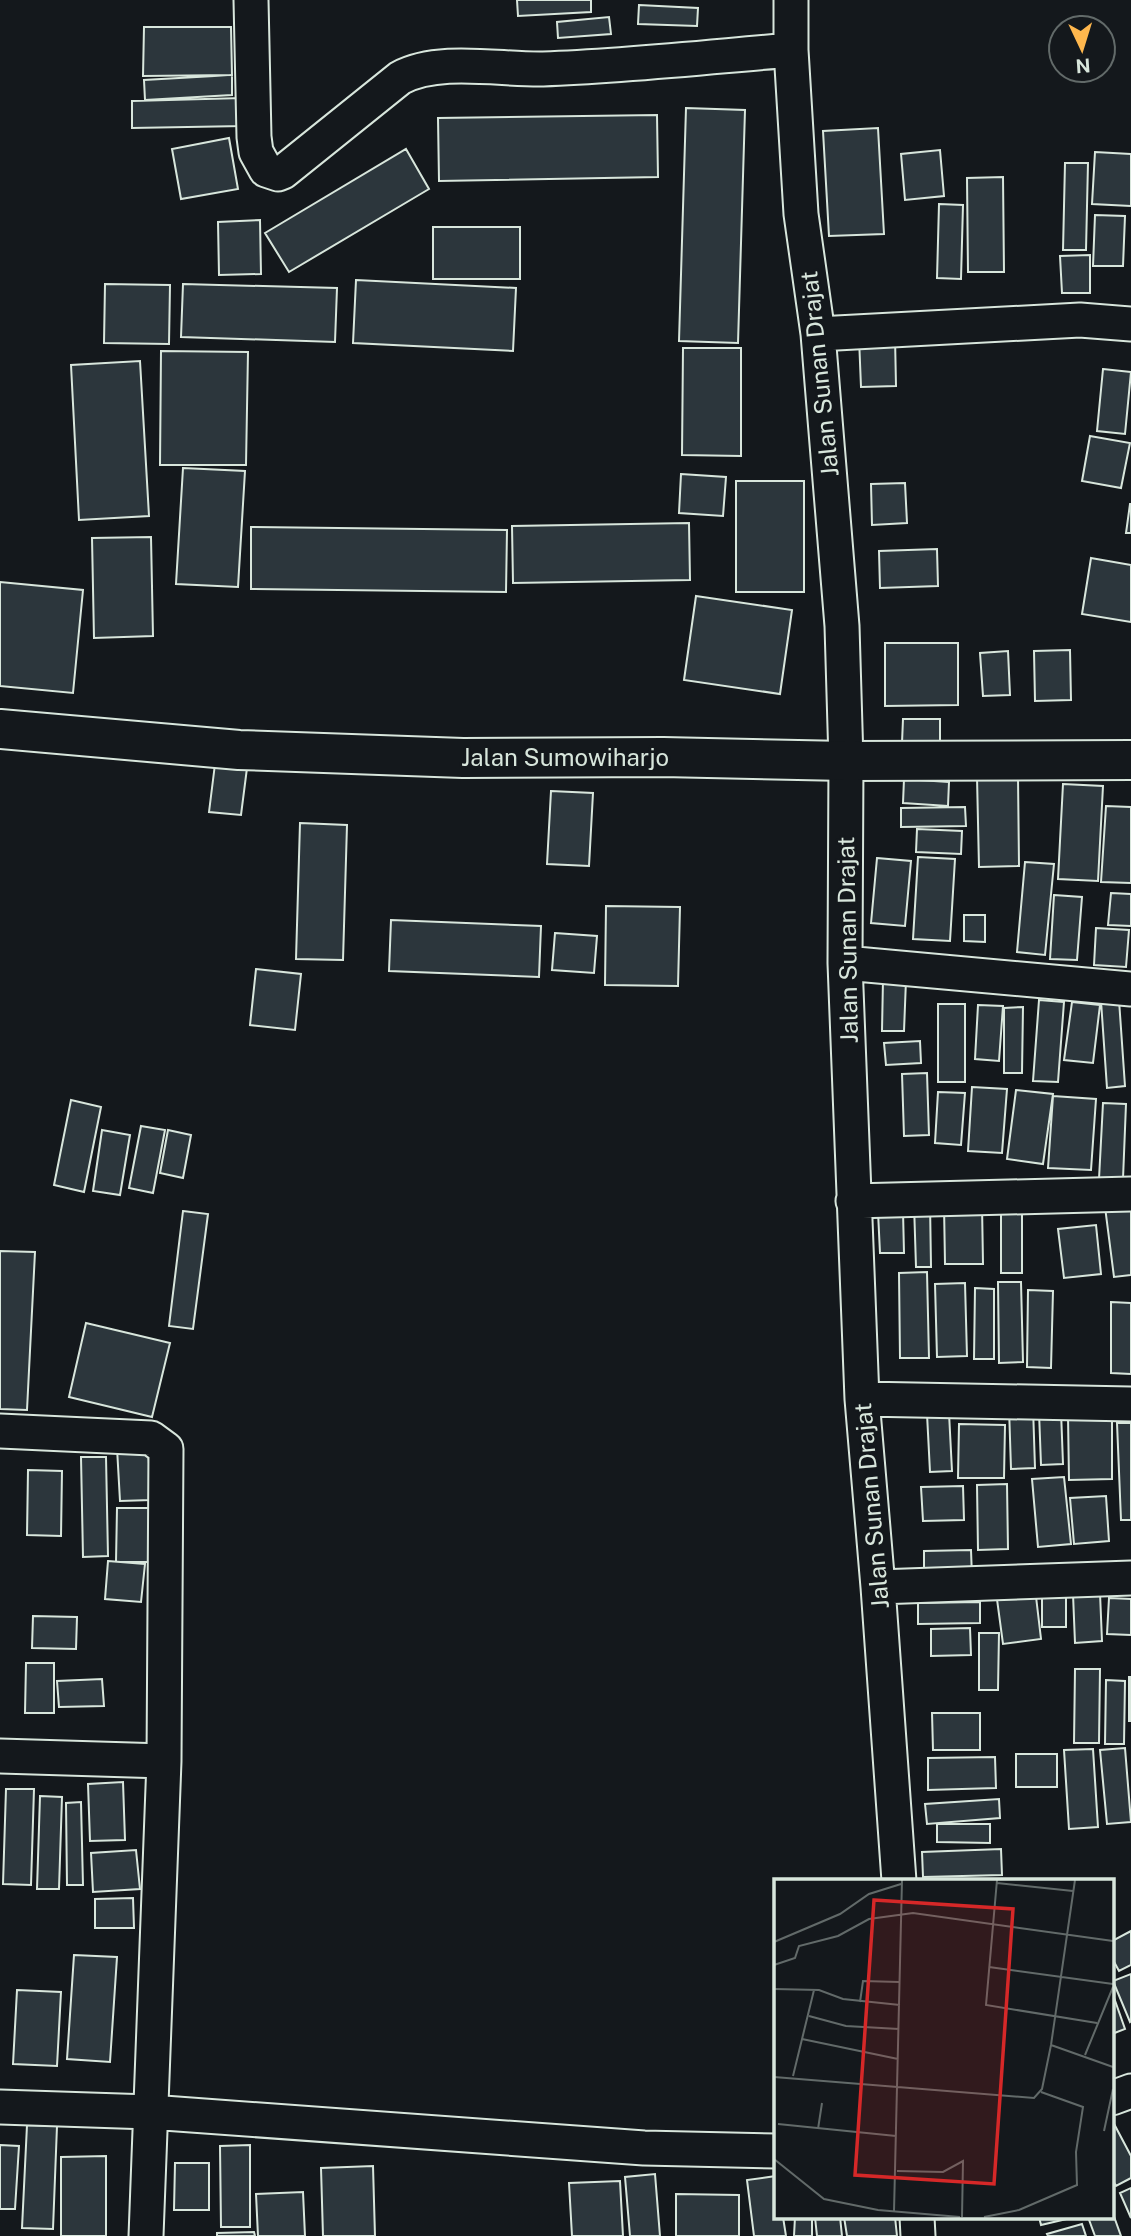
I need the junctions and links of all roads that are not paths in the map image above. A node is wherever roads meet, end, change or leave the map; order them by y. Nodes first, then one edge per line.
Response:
1 (251, 0) edge
2 (791, 0) edge
3 (790, 50) junction
4 (1131, 324) edge
5 (818, 334) junction
6 (0, 729) edge
7 (1131, 760) edge
8 (846, 761) junction
9 (845, 963) junction
10 (1131, 989) edge
11 (1131, 1194) edge
12 (853, 1201) junction
13 (862, 1399) junction
14 (1131, 1404) edge
15 (0, 1431) edge
16 (1131, 1578) edge
17 (878, 1587) junction
18 (0, 1756) edge
19 (164, 1760) junction
20 (899, 1879) edge
21 (1131, 2091) edge
22 (1114, 2097) edge
23 (0, 2107) edge
24 (150, 2112) junction
25 (774, 2151) edge
26 (917, 2218) edge
27 (146, 2236) edge
28 (918, 2236) edge

1 - 3 street
2 - 3 street, Jalan Sunan Drajat
3 - 5 street, Jalan Sunan Drajat
4 - 5 street
5 - 8 street, Jalan Sunan Drajat
6 - 8 street, Jalan Sumowiharjo
7 - 8 street, Jalan Sumowiharjo
8 - 9 street, Jalan Sunan Drajat
9 - 10 street
9 - 12 street, Jalan Sunan Drajat
11 - 12 street
12 - 13 street, Jalan Sunan Drajat
13 - 14 street
13 - 17 street, Jalan Sunan Drajat
15 - 19 street
16 - 17 street
17 - 20 street, Jalan Sunan Drajat
18 - 19 street
19 - 24 street
21 - 22 street
23 - 24 street
24 - 25 street
24 - 27 street
26 - 28 street

